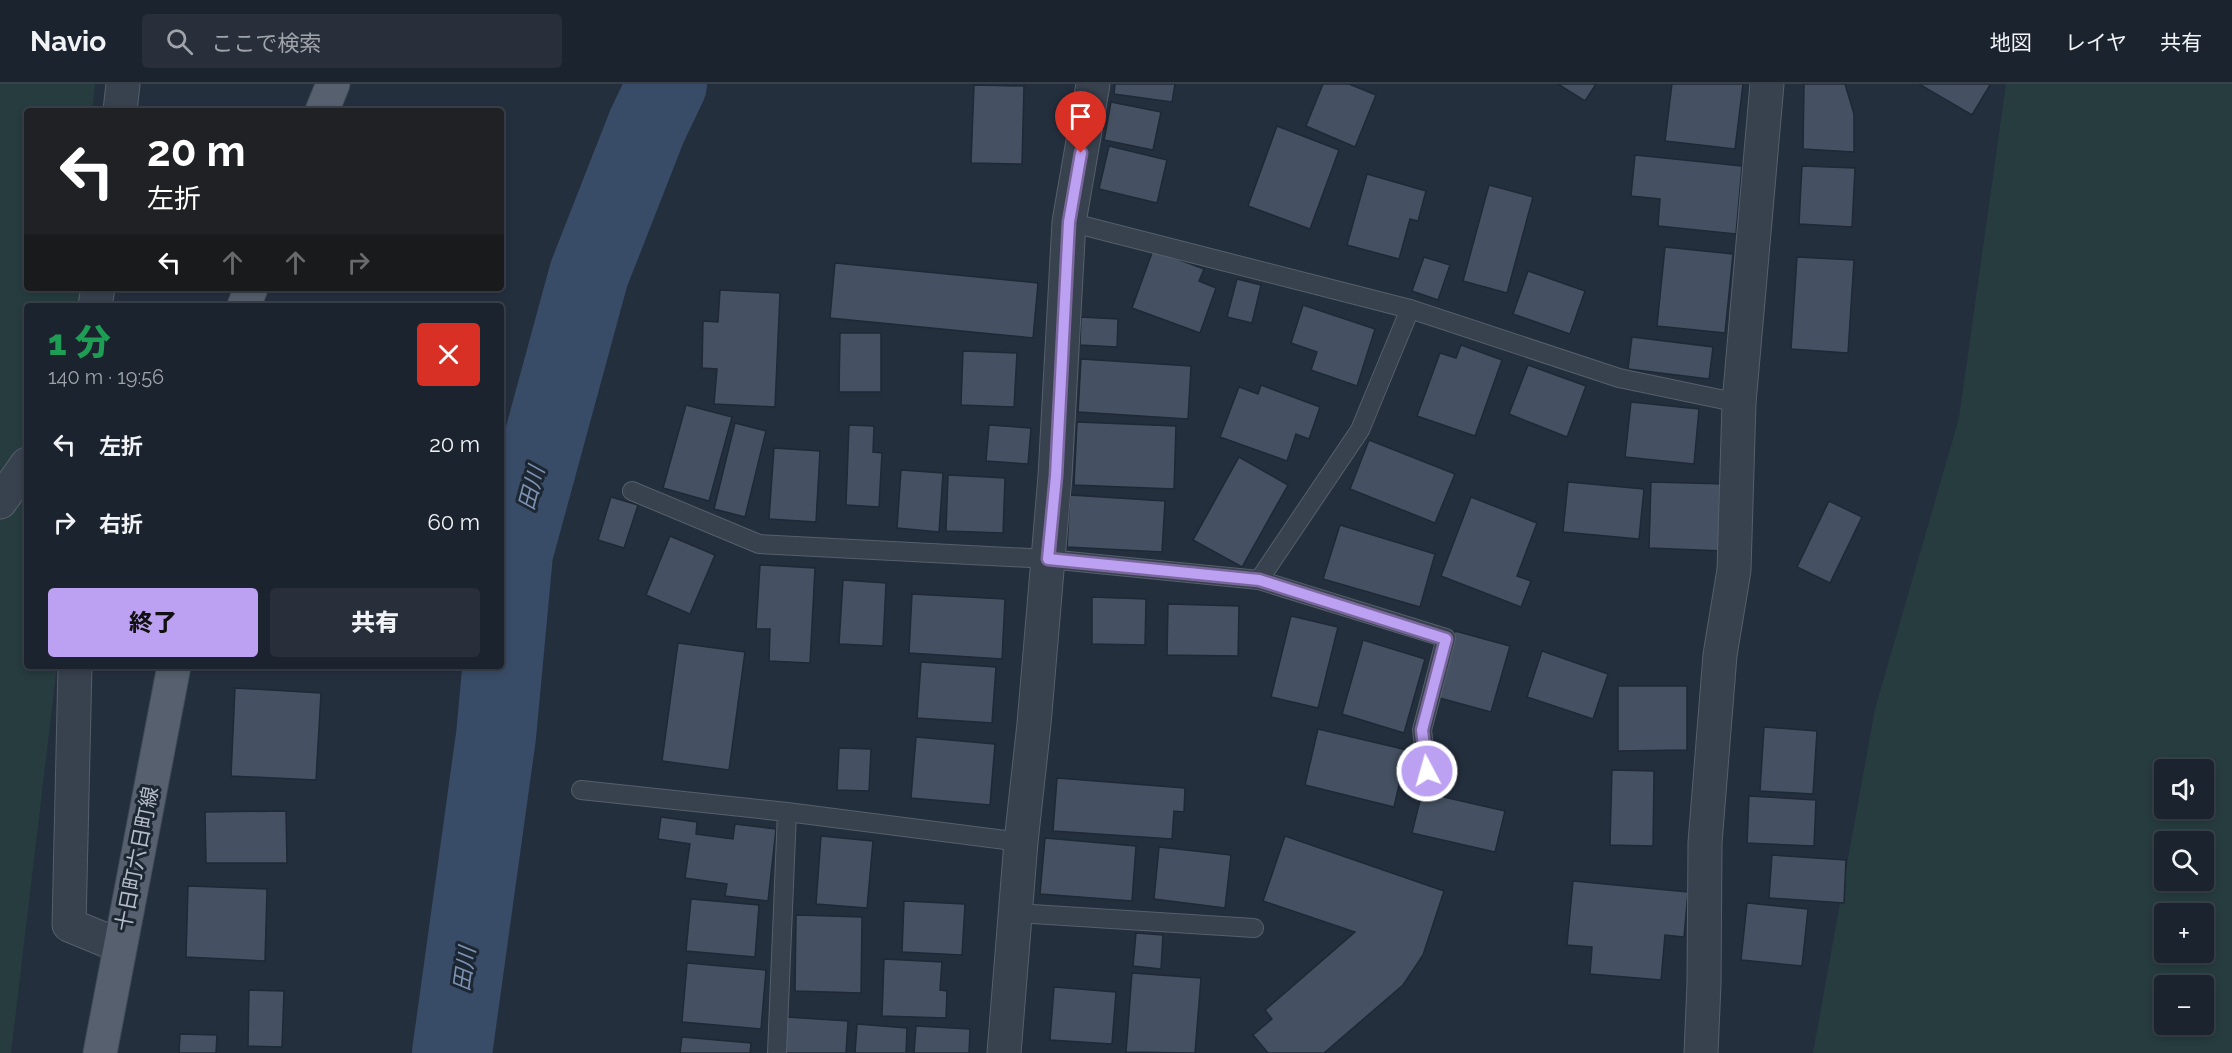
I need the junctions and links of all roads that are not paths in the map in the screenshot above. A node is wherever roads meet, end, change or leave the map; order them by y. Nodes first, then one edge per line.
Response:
1 (123, 84) edge
2 (333, 84) edge
3 (1093, 84) edge
4 (1767, 84) edge
5 (120, 108) edge
6 (323, 108) edge
7 (1069, 222) junction
8 (1410, 309) junction
9 (1739, 403) junction
10 (24, 468) edge
11 (632, 491) dead end
12 (0, 502) edge
13 (1048, 559) junction
14 (1259, 580) junction
15 (75, 669) edge
16 (173, 669) edge
17 (1436, 781) dead end
18 (581, 790) dead end
19 (787, 812) junction
20 (1021, 842) junction
21 (1016, 913) junction
22 (1254, 928) dead end
23 (120, 946) junction
24 (100, 1053) edge
25 (777, 1053) edge
26 (1004, 1053) edge
27 (1701, 1053) edge

1 - 5 street
2 - 6 main road
3 - 7 street
4 - 9 street
7 - 8 lane
7 - 13 street
8 - 9 lane
8 - 14 lane
9 - 27 street
10 - 12 street
11 - 13 lane
13 - 14 lane
13 - 20 street
14 - 17 lane
15 - 23 street
16 - 23 main road, 十日町六日町線
18 - 19 lane
19 - 20 lane
19 - 25 lane
20 - 21 street
21 - 22 lane
21 - 26 street
23 - 24 main road, 十日町六日町線

